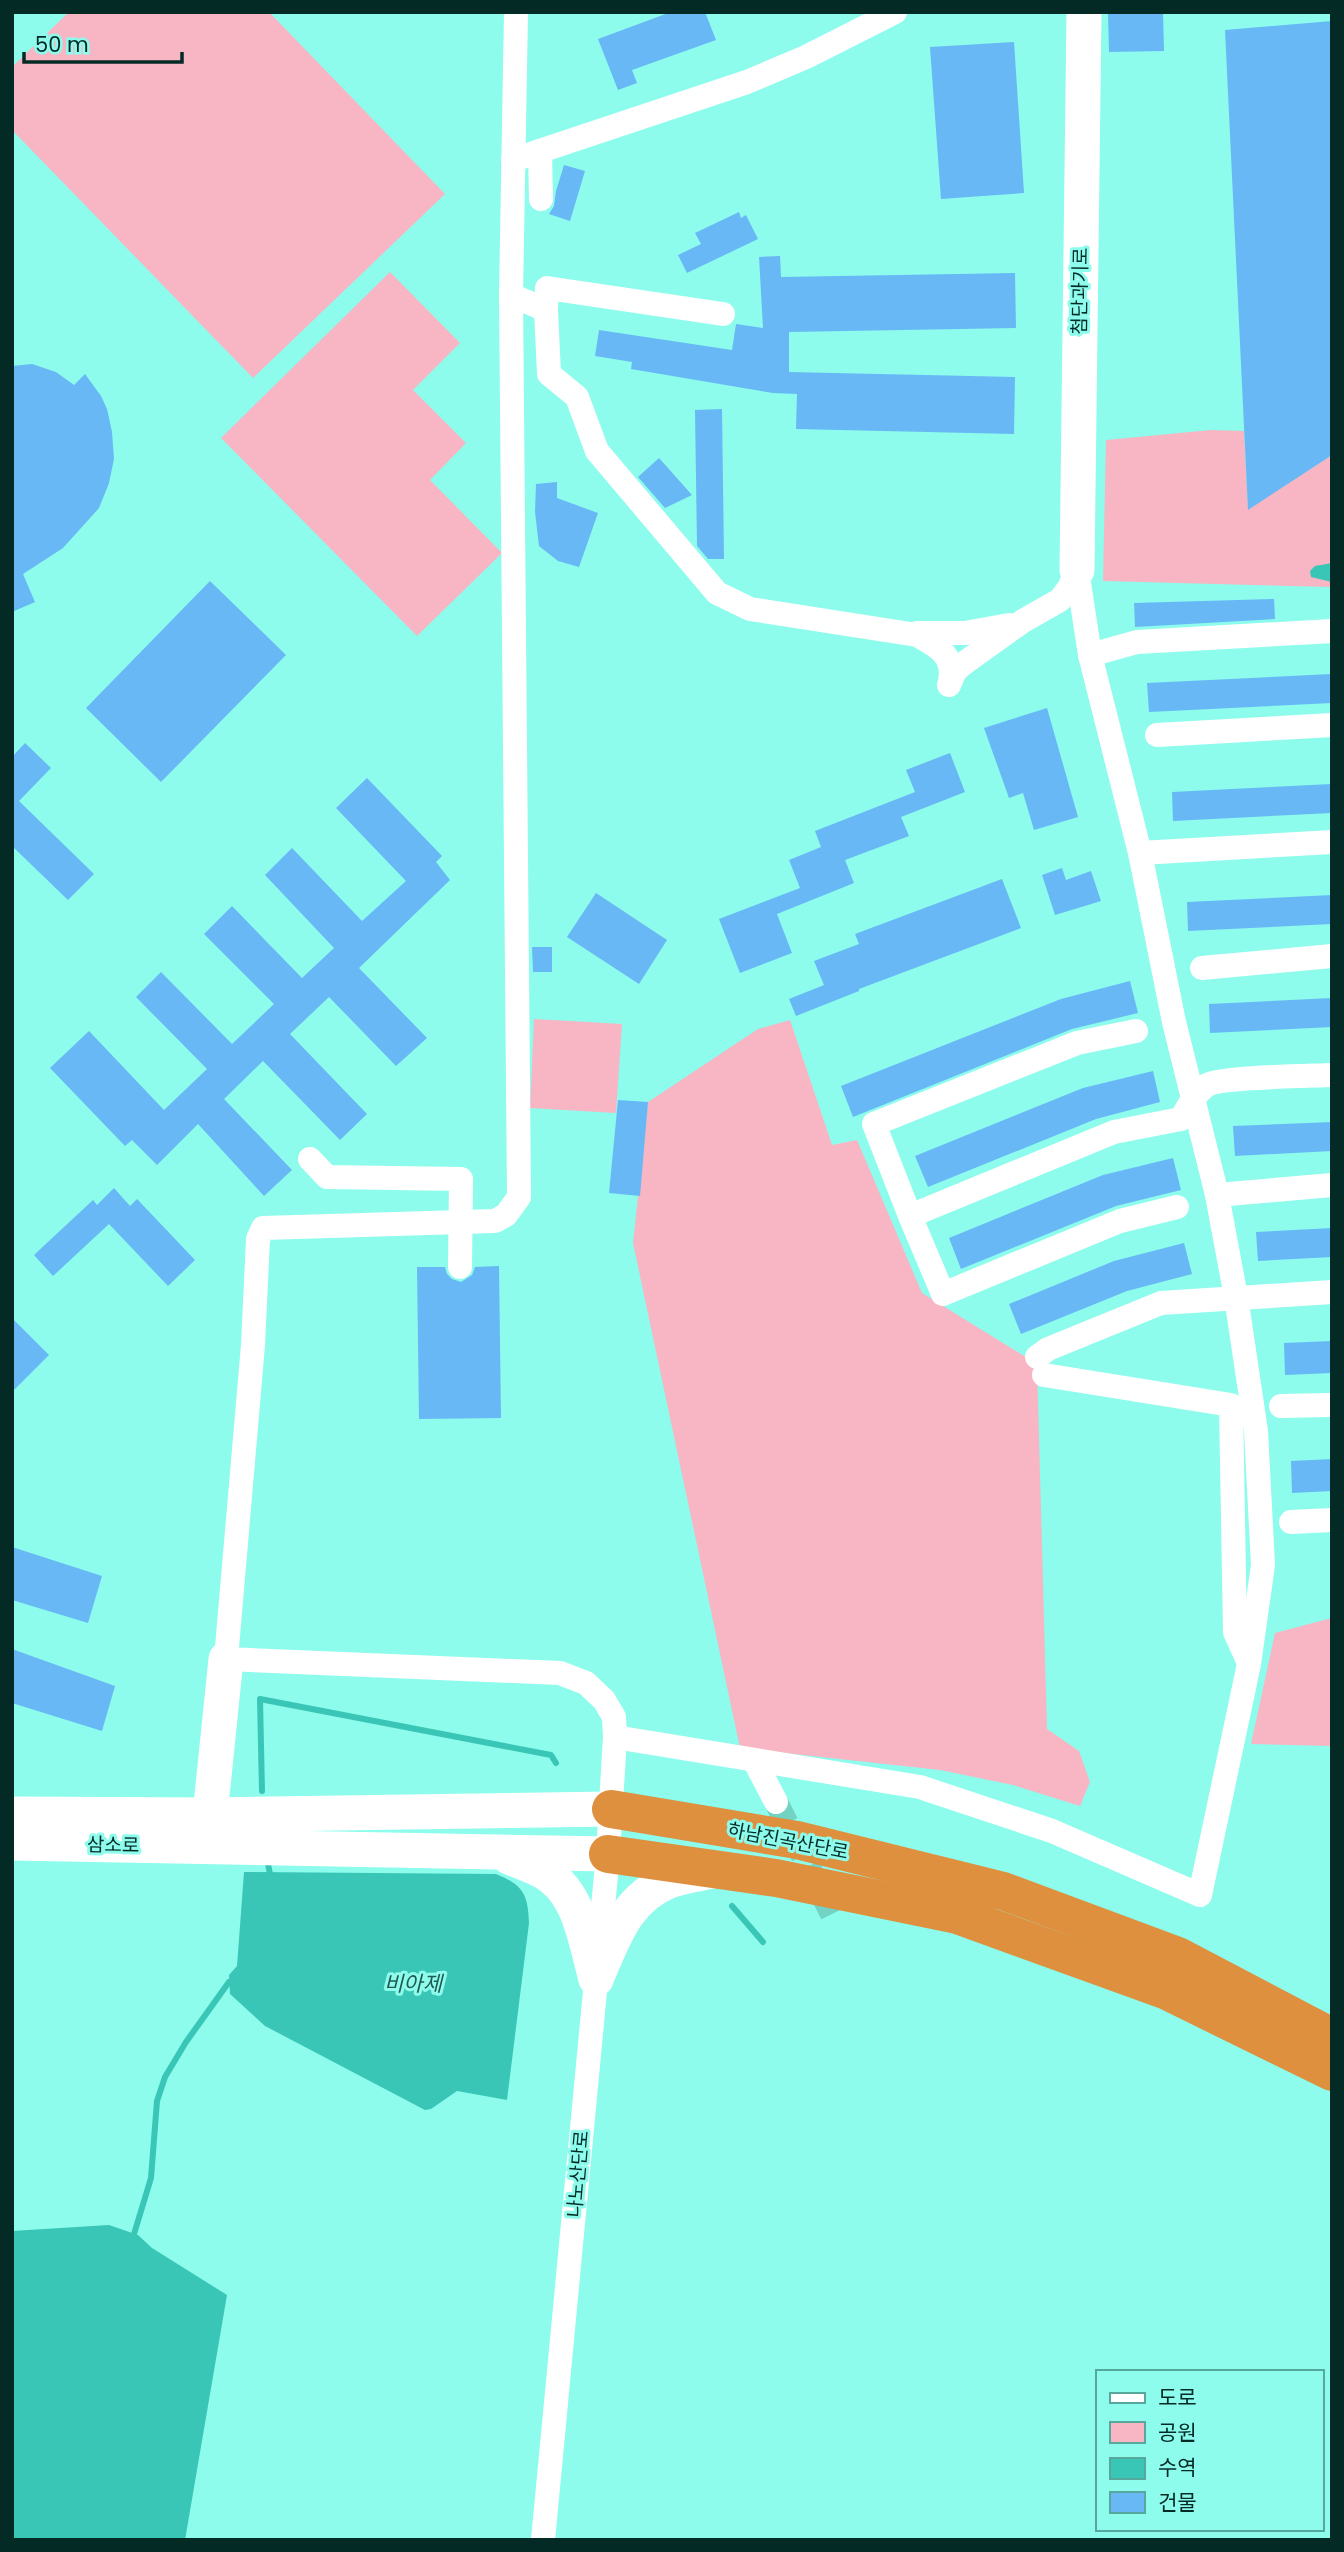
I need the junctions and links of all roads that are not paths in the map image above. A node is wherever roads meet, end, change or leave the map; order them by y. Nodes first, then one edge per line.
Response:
1 (516, 12) edge
2 (895, 12) edge
3 (1084, 12) edge
4 (540, 151) junction
5 (513, 160) junction
6 (541, 199) dead end
7 (511, 295) junction
8 (546, 310) junction
9 (723, 314) dead end
10 (1077, 570) junction
11 (1023, 621) junction
12 (1332, 631) edge
13 (908, 632) junction
14 (1090, 655) junction
15 (1332, 725) edge
16 (1157, 735) dead end
17 (1332, 842) edge
18 (1140, 853) junction
19 (1332, 956) edge
20 (1202, 968) dead end
21 (1136, 1031) dead end
22 (1332, 1074) edge
23 (1193, 1099) junction
24 (310, 1159) dead end
25 (1332, 1185) edge
26 (1217, 1195) junction
27 (1177, 1207) dead end
28 (910, 1216) junction
29 (461, 1222) junction
30 (460, 1267) dead end
31 (1332, 1292) edge
32 (1236, 1297) junction
33 (1332, 1405) edge
34 (1281, 1406) dead end
35 (1332, 1520) edge
36 (1291, 1522) dead end
37 (226, 1659) junction
38 (1249, 1664) junction
39 (615, 1737) junction
40 (754, 1760) junction
41 (776, 1802) tunnel mouth
42 (611, 1809) junction
43 (12, 1814) edge
44 (212, 1831) junction
45 (12, 1843) edge
46 (495, 1852) junction
47 (608, 1854) junction
48 (718, 1870) junction
49 (596, 1979) junction
50 (1332, 2037) edge
51 (1332, 2072) edge
52 (543, 2540) edge

1 - 5 street
2 - 4 street
3 - 10 street, 첨단과기로
4 - 5 street
4 - 6 street
5 - 7 street
7 - 8 street
7 - 29 street
8 - 9 street
8 - 13 street
10 - 11 street
10 - 14 street
11 - 13 street
11 - 13 street
12 - 14 street
14 - 18 street
15 - 16 street
17 - 18 street
18 - 23 street
19 - 20 street
21 - 28 street
22 - 23 street
23 - 26 street
23 - 28 street
24 - 29 street
25 - 26 street
26 - 32 street
27 - 28 street
29 - 30 street
29 - 37 street
31 - 32 street
32 - 38 street
32 - 38 street
33 - 34 street
35 - 36 street
37 - 39 street, 나노산단로
37 - 44 street
38 - 40 street
39 - 40 street
39 - 42 street, 나노산단로
40 - 41 street
42 - 44 street, 하남진곡산단로
42 - 47 street, 나노산단로
42 - 50 highway, 하남진곡산단로
43 - 44 street, 삼소로
44 - 45 street, 삼소로
44 - 46 street, 하남진곡산단로
46 - 47 street, 하남진곡산단로
46 - 49 street
47 - 48 highway, 하남진곡산단로
47 - 49 street, 나노산단로
48 - 49 street
48 - 51 highway, 하남진곡산단로
49 - 52 street, 나노산단로

